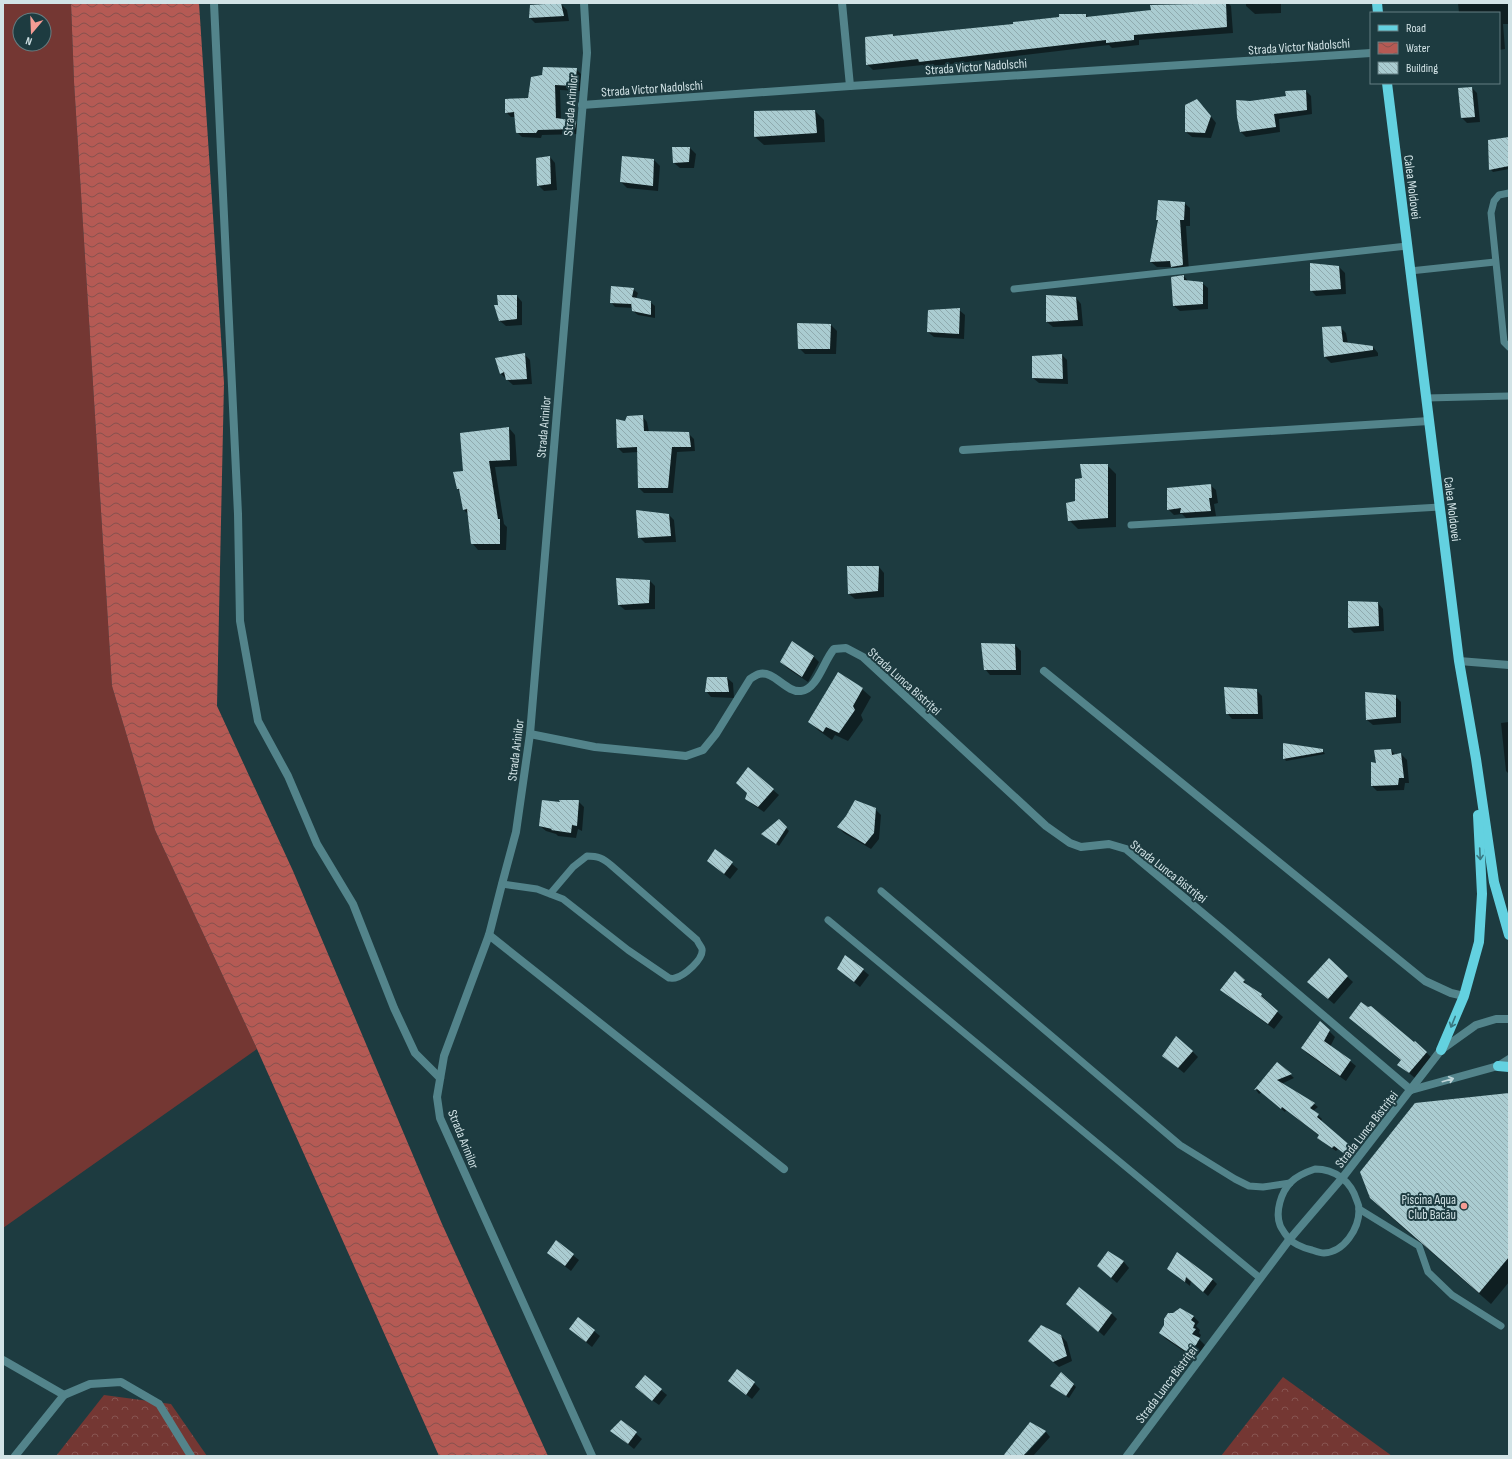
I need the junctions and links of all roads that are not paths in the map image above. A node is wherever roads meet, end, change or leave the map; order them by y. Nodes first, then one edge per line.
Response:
1 (214, 3) edge
2 (584, 3) edge
3 (842, 3) edge
4 (1370, 53) edge
5 (1387, 84) edge
6 (850, 86) junction
7 (582, 105) junction
8 (1509, 193) edge
9 (1407, 246) junction
10 (1495, 262) junction
11 (1410, 271) junction
12 (1014, 289) dead end
13 (1509, 347) edge
14 (1509, 396) edge
15 (1426, 398) junction
16 (1429, 421) junction
17 (964, 450) dead end
18 (1440, 507) junction
19 (1131, 525) dead end
20 (1459, 661) junction
21 (1509, 665) edge
22 (1044, 671) dead end
23 (530, 734) junction
24 (1476, 759) junction
25 (502, 884) junction
26 (880, 891) dead end
27 (550, 894) junction
28 (828, 920) dead end
29 (489, 935) junction
30 (1509, 935) edge
31 (1464, 996) junction
32 (1509, 1019) edge
33 (1442, 1050) junction
34 (1509, 1059) edge
35 (1498, 1066) junction
36 (1509, 1067) edge
37 (440, 1078) junction
38 (1411, 1090) junction
39 (784, 1169) dead end
40 (1343, 1177) junction
41 (1290, 1183) junction
42 (1359, 1209) junction
43 (1289, 1240) junction
44 (1260, 1278) junction
45 (1501, 1326) dead end
46 (3, 1360) edge
47 (64, 1395) junction
48 (15, 1456) edge
49 (191, 1456) edge
50 (592, 1456) edge
51 (1127, 1456) edge

1 - 37 street
2 - 7 street, Strada Arinilor
3 - 6 street
4 - 6 street, Strada Victor Nadolschi
5 - 9 main road, Calea Moldovei
6 - 7 street, Strada Victor Nadolschi
7 - 23 street, Strada Arinilor
8 - 10 lane
9 - 11 main road, Calea Moldovei
9 - 12 lane
10 - 11 lane
10 - 13 lane
11 - 15 main road, Calea Moldovei
14 - 15 lane
15 - 16 main road, Calea Moldovei
16 - 17 street
16 - 18 main road, Calea Moldovei
18 - 19 lane
18 - 20 main road, Calea Moldovei
20 - 21 street
20 - 24 main road, Calea Moldovei
22 - 31 street
23 - 25 street, Strada Arinilor
23 - 38 street, Strada Lunca Bistriței
24 - 30 main road, Calea Moldovei
24 -> 31 main road
25 - 27 lane
25 - 29 street, Strada Arinilor
26 - 41 lane
27 - 27 lane
28 - 44 lane
29 - 37 street, Strada Arinilor
29 - 39 street
31 -> 33 main road
32 - 33 street
33 - 38 street
34 - 35 street
35 - 36 main road
38 -> 35 street
37 - 50 street, Strada Arinilor
38 - 40 street, Strada Lunca Bistriței
40 - 41 lane
40 - 42 lane
40 - 43 street, Strada Lunca Bistriței
41 - 43 lane
42 - 43 lane
42 - 45 lane
43 - 44 street, Strada Lunca Bistriței
44 - 51 street, Strada Lunca Bistriței
46 - 47 street
47 - 48 street
47 - 49 street

